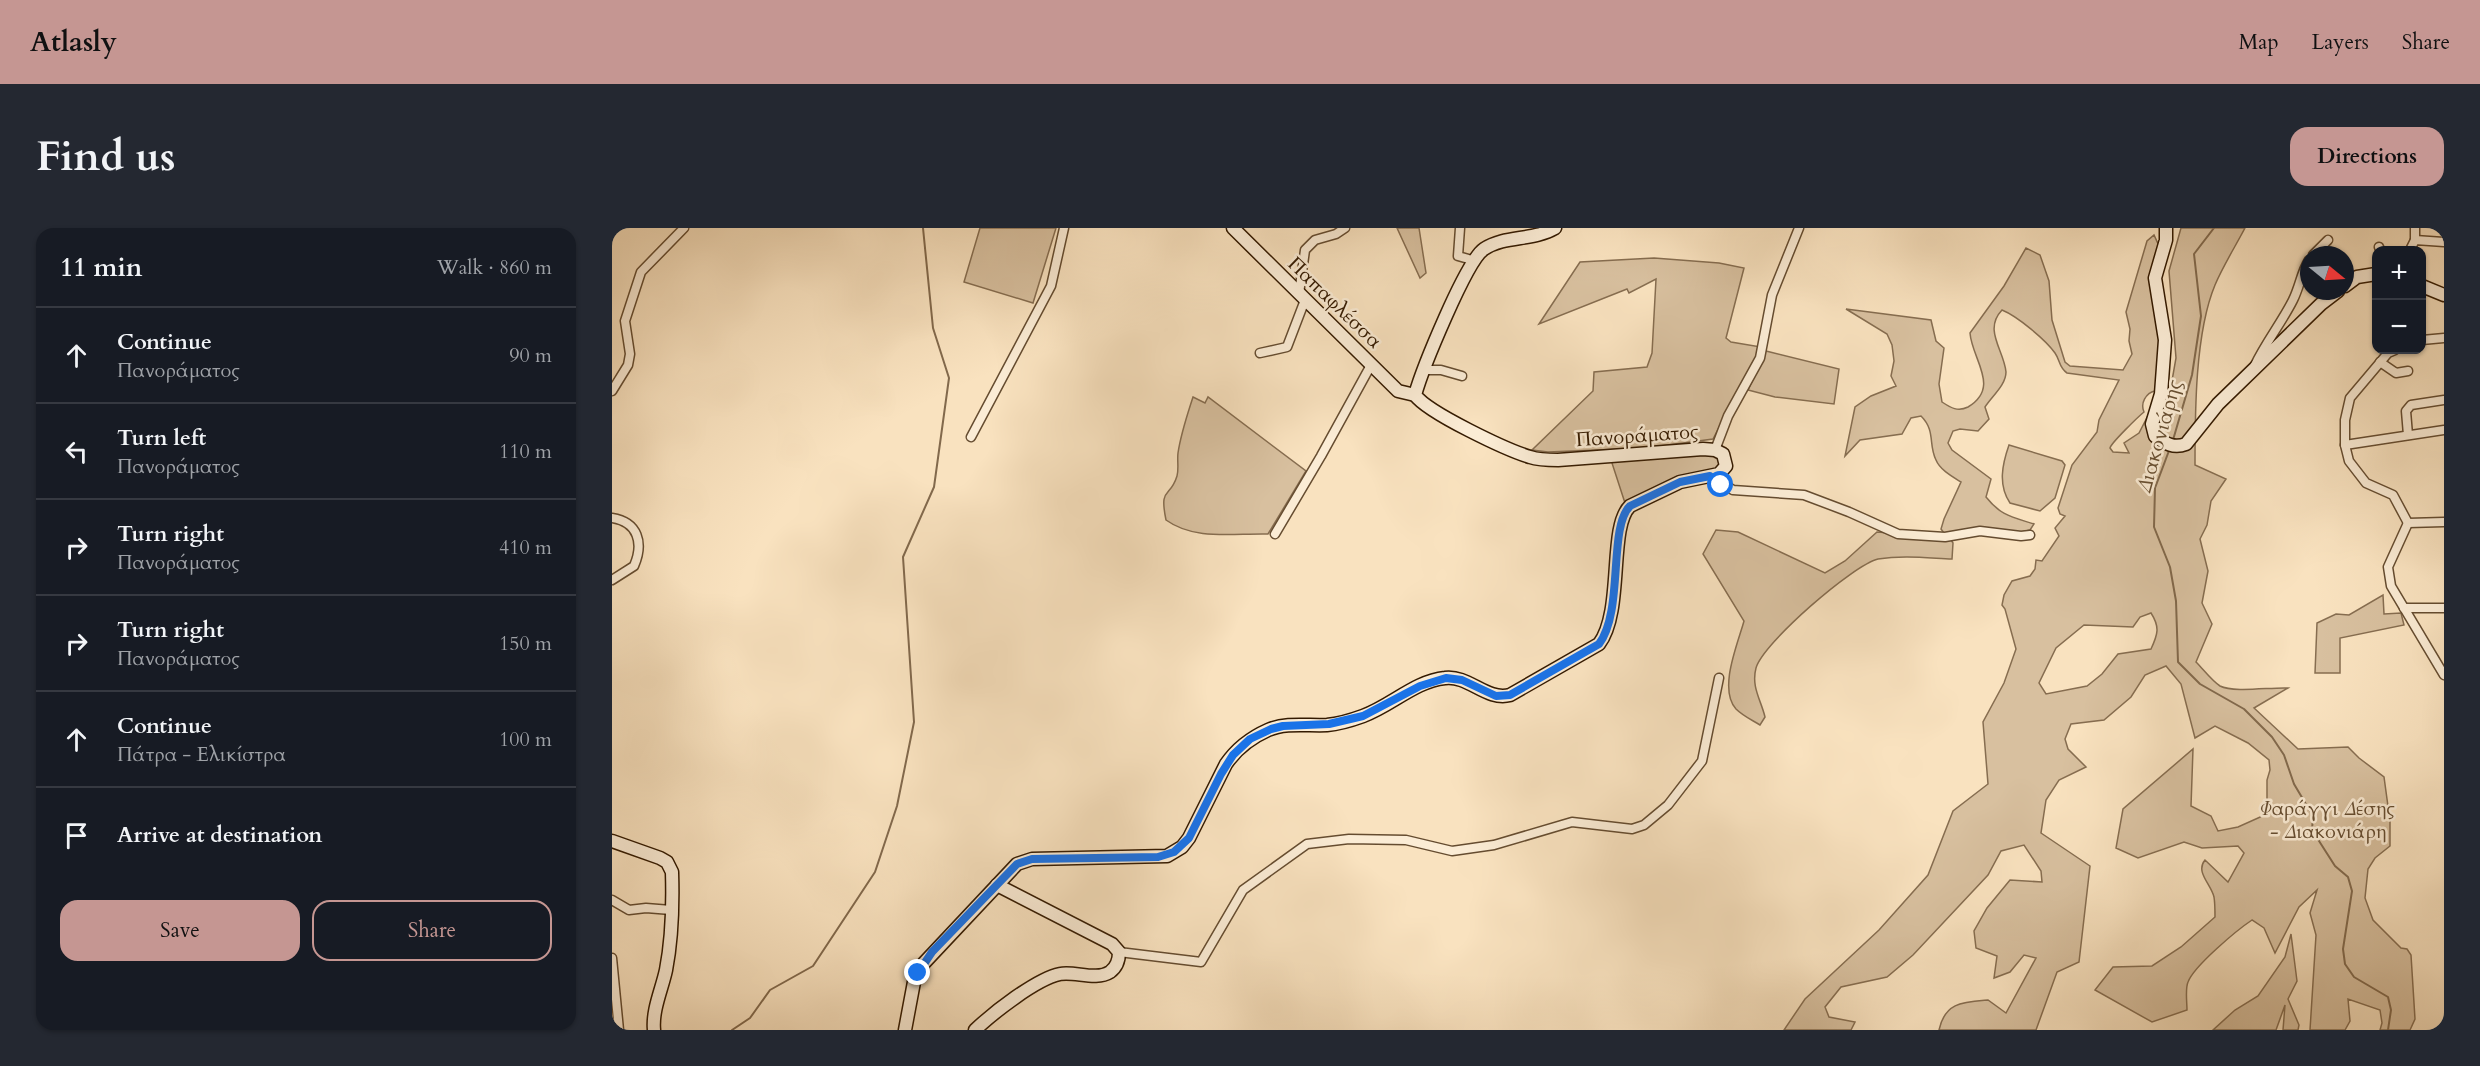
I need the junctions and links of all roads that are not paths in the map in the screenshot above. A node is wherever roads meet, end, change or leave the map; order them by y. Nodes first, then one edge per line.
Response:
1 (684, 228) edge
2 (1064, 228) edge
3 (1233, 228) edge
4 (1345, 228) edge
5 (1461, 228) edge
6 (1555, 228) edge
7 (1799, 228) edge
8 (2166, 228) edge
9 (2415, 228) edge
10 (2328, 240) dead end
11 (2415, 240) junction
12 (2444, 242) edge
13 (2322, 246) edge
14 (2412, 246) edge
15 (1472, 260) junction
16 (2372, 275) edge
17 (2300, 279) edge
18 (2354, 279) edge
19 (2426, 288) edge
20 (2444, 295) edge
21 (1302, 297) junction
22 (2326, 300) edge
23 (2444, 338) edge
24 (2426, 340) edge
25 (1260, 353) dead end
26 (2388, 354) edge
27 (2380, 362) junction
28 (1371, 364) junction
29 (1424, 370) junction
30 (2409, 371) dead end
31 (2251, 374) junction
32 (1462, 376) dead end
33 (612, 391) edge
34 (1415, 395) junction
35 (2444, 400) edge
36 (2444, 430) edge
37 (2408, 435) junction
38 (971, 437) dead end
39 (2345, 445) junction
40 (1715, 450) junction
41 (1710, 476) junction
42 (612, 518) edge
43 (2444, 522) edge
44 (2408, 523) junction
45 (1275, 534) dead end
46 (2030, 535) dead end
47 (612, 580) edge
48 (2404, 608) junction
49 (2444, 608) edge
50 (2444, 675) edge
51 (1719, 678) dead end
52 (612, 842) edge
53 (997, 885) junction
54 (612, 900) edge
55 (671, 910) junction
56 (1119, 952) junction
57 (612, 958) edge
58 (619, 1030) edge
59 (654, 1030) edge
60 (905, 1030) edge
61 (975, 1030) edge

1 - 33 street
2 - 38 street
3 - 21 main road, Παπαφλέσσα
4 - 21 street
5 - 15 street
6 - 15 main road
7 - 40 street
8 - 31 main road
9 - 11 street
10 - 13 street
11 - 12 street
11 - 14 street
15 - 29 main road
16 - 18 main road
17 - 31 street
19 - 20 main road
21 - 25 street
21 - 28 main road, Παπαφλέσσα
22 - 31 main road
23 - 24 street
26 - 27 street
27 - 30 street
27 - 39 street
28 - 34 main road, Παπαφλέσσα
28 - 45 street
29 - 32 street
29 - 34 main road
34 - 40 main road, Πανοράματος
35 - 37 street
36 - 37 street
37 - 39 street
39 - 44 street
40 - 41 main road, Πανοράματος
41 - 46 street
41 - 53 main road
42 - 47 street
43 - 44 street
44 - 48 street
48 - 49 street
48 - 50 street
51 - 56 street
52 - 55 main road
53 - 56 main road
53 - 60 main road
54 - 55 street
55 - 59 main road
56 - 61 main road
57 - 58 street

